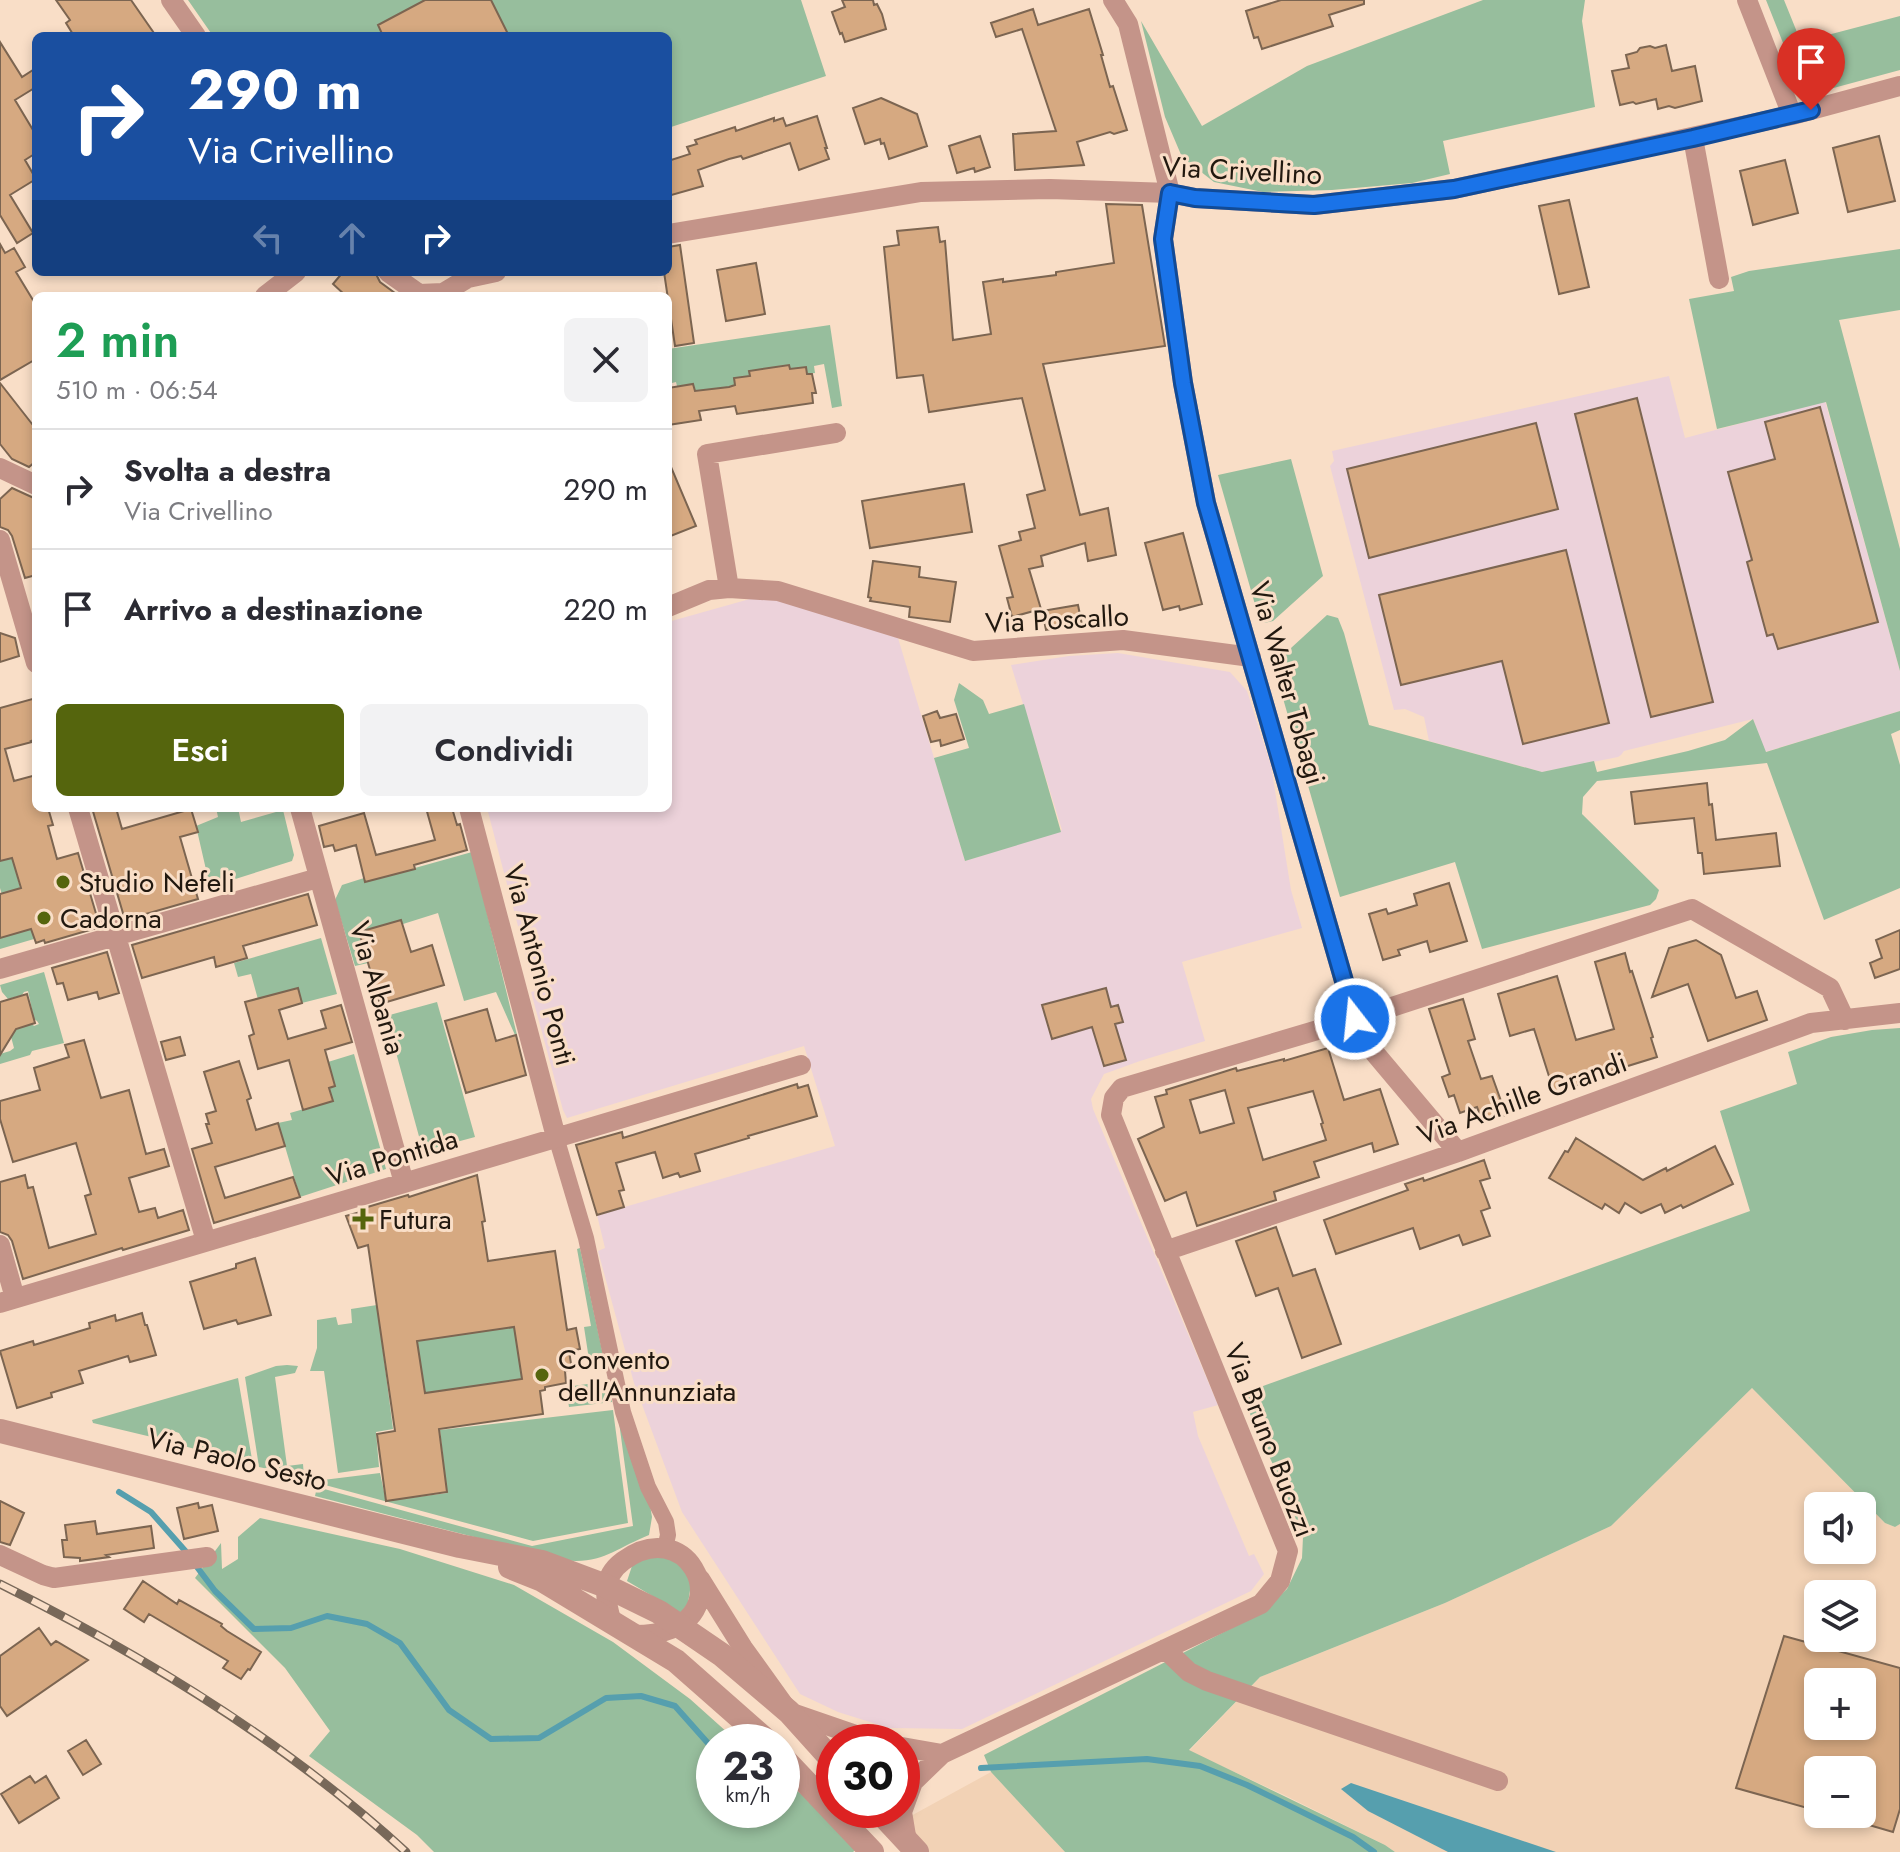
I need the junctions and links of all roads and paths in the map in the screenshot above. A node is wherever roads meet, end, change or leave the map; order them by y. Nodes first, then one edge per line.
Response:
1 (171, 0) edge
2 (1113, 0) edge
3 (1747, 0) edge
4 (193, 32) edge
5 (1900, 86) edge
6 (1792, 115) junction
7 (1693, 138) junction
8 (1170, 193) junction
9 (672, 233) edge
10 (291, 276) edge
11 (393, 276) edge
12 (477, 276) edge
13 (1719, 279) dead end
14 (270, 292) edge
15 (415, 292) edge
16 (445, 292) edge
17 (836, 433) dead end
18 (0, 468) edge
19 (32, 479) edge
20 (0, 540) edge
21 (729, 588) junction
22 (672, 605) edge
23 (32, 649) edge
24 (1251, 657) junction
25 (79, 812) edge
26 (301, 812) edge
27 (470, 812) edge
28 (318, 878) junction
29 (116, 936) junction
30 (0, 969) edge
31 (1900, 1013) edge
32 (1355, 1019) junction
33 (1845, 1020) junction
34 (801, 1065) dead end
35 (556, 1137) junction
36 (1458, 1152) junction
37 (404, 1183) junction
38 (206, 1241) junction
39 (0, 1245) edge
40 (1165, 1251) junction
41 (8, 1300) edge
42 (0, 1431) edge
43 (460, 1546) junction
44 (665, 1548) junction
45 (0, 1555) edge
46 (207, 1557) dead end
47 (698, 1575) junction
48 (606, 1586) junction
49 (612, 1623) junction
50 (679, 1625) junction
51 (634, 1635) junction
52 (1165, 1649) junction
53 (789, 1712) junction
54 (748, 1724) edge
55 (824, 1724) edge
56 (816, 1742) edge
57 (920, 1750) edge
58 (942, 1754) junction
59 (800, 1776) edge
60 (1498, 1781) dead end
61 (895, 1828) edge
62 (912, 1847) edge
63 (872, 1852) edge

1 - 4 street
2 - 8 street
3 - 6 street
5 - 6 street, Via Crivellino
6 - 7 street, Via Crivellino
7 - 8 street, Via Crivellino
7 - 13 street
8 - 9 street, Via Crivellino
8 - 24 street, Via Walter Tobagi
10 - 14 street
11 - 15 street
12 - 16 street
17 - 21 street
18 - 19 street
20 - 23 street
21 - 22 street, Via Poscallo
21 - 24 street, Via Poscallo
24 - 32 street, Via Walter Tobagi
25 - 29 street
26 - 28 street, Via Albania
27 - 35 street, Via Antonio Ponti
28 - 29 street
28 - 37 street, Via Albania
29 - 30 street
29 - 38 street
31 - 33 street, Via Achille Grandi
32 - 33 street
32 - 36 street, Via Walter Tobagi
32 - 40 street, Via Bruno Buozzi
33 - 36 street, Via Achille Grandi
34 - 35 street, Via Pontida
35 - 37 street, Via Pontida
35 - 44 street
36 - 40 street, Via Achille Grandi
37 - 38 street, Via Pontida
38 - 41 street, Via Pontida
39 - 41 street
40 - 52 street, Via Bruno Buozzi
42 - 43 street, Via Paolo Sesto
43 - 48 street, Via Paolo Sesto
43 - 49 street, Via Paolo Sesto
44 - 47 street, Via Paolo Sesto
44 - 48 street
45 - 46 street
47 - 50 street
47 - 53 street, Via Paolo Sesto
48 - 49 street
48 - 50 street, Via Paolo Sesto
49 - 51 street, Via Paolo Sesto
50 - 51 street
50 - 53 street, Via Paolo Sesto
51 - 54 street, Via Paolo Sesto
52 - 58 street, Via Bruno Buozzi
52 - 60 street
53 - 55 street
53 - 56 street, Via Paolo Sesto
57 - 58 street
58 - 62 street, Via Bruno Buozzi
59 - 63 street
61 - 62 street

